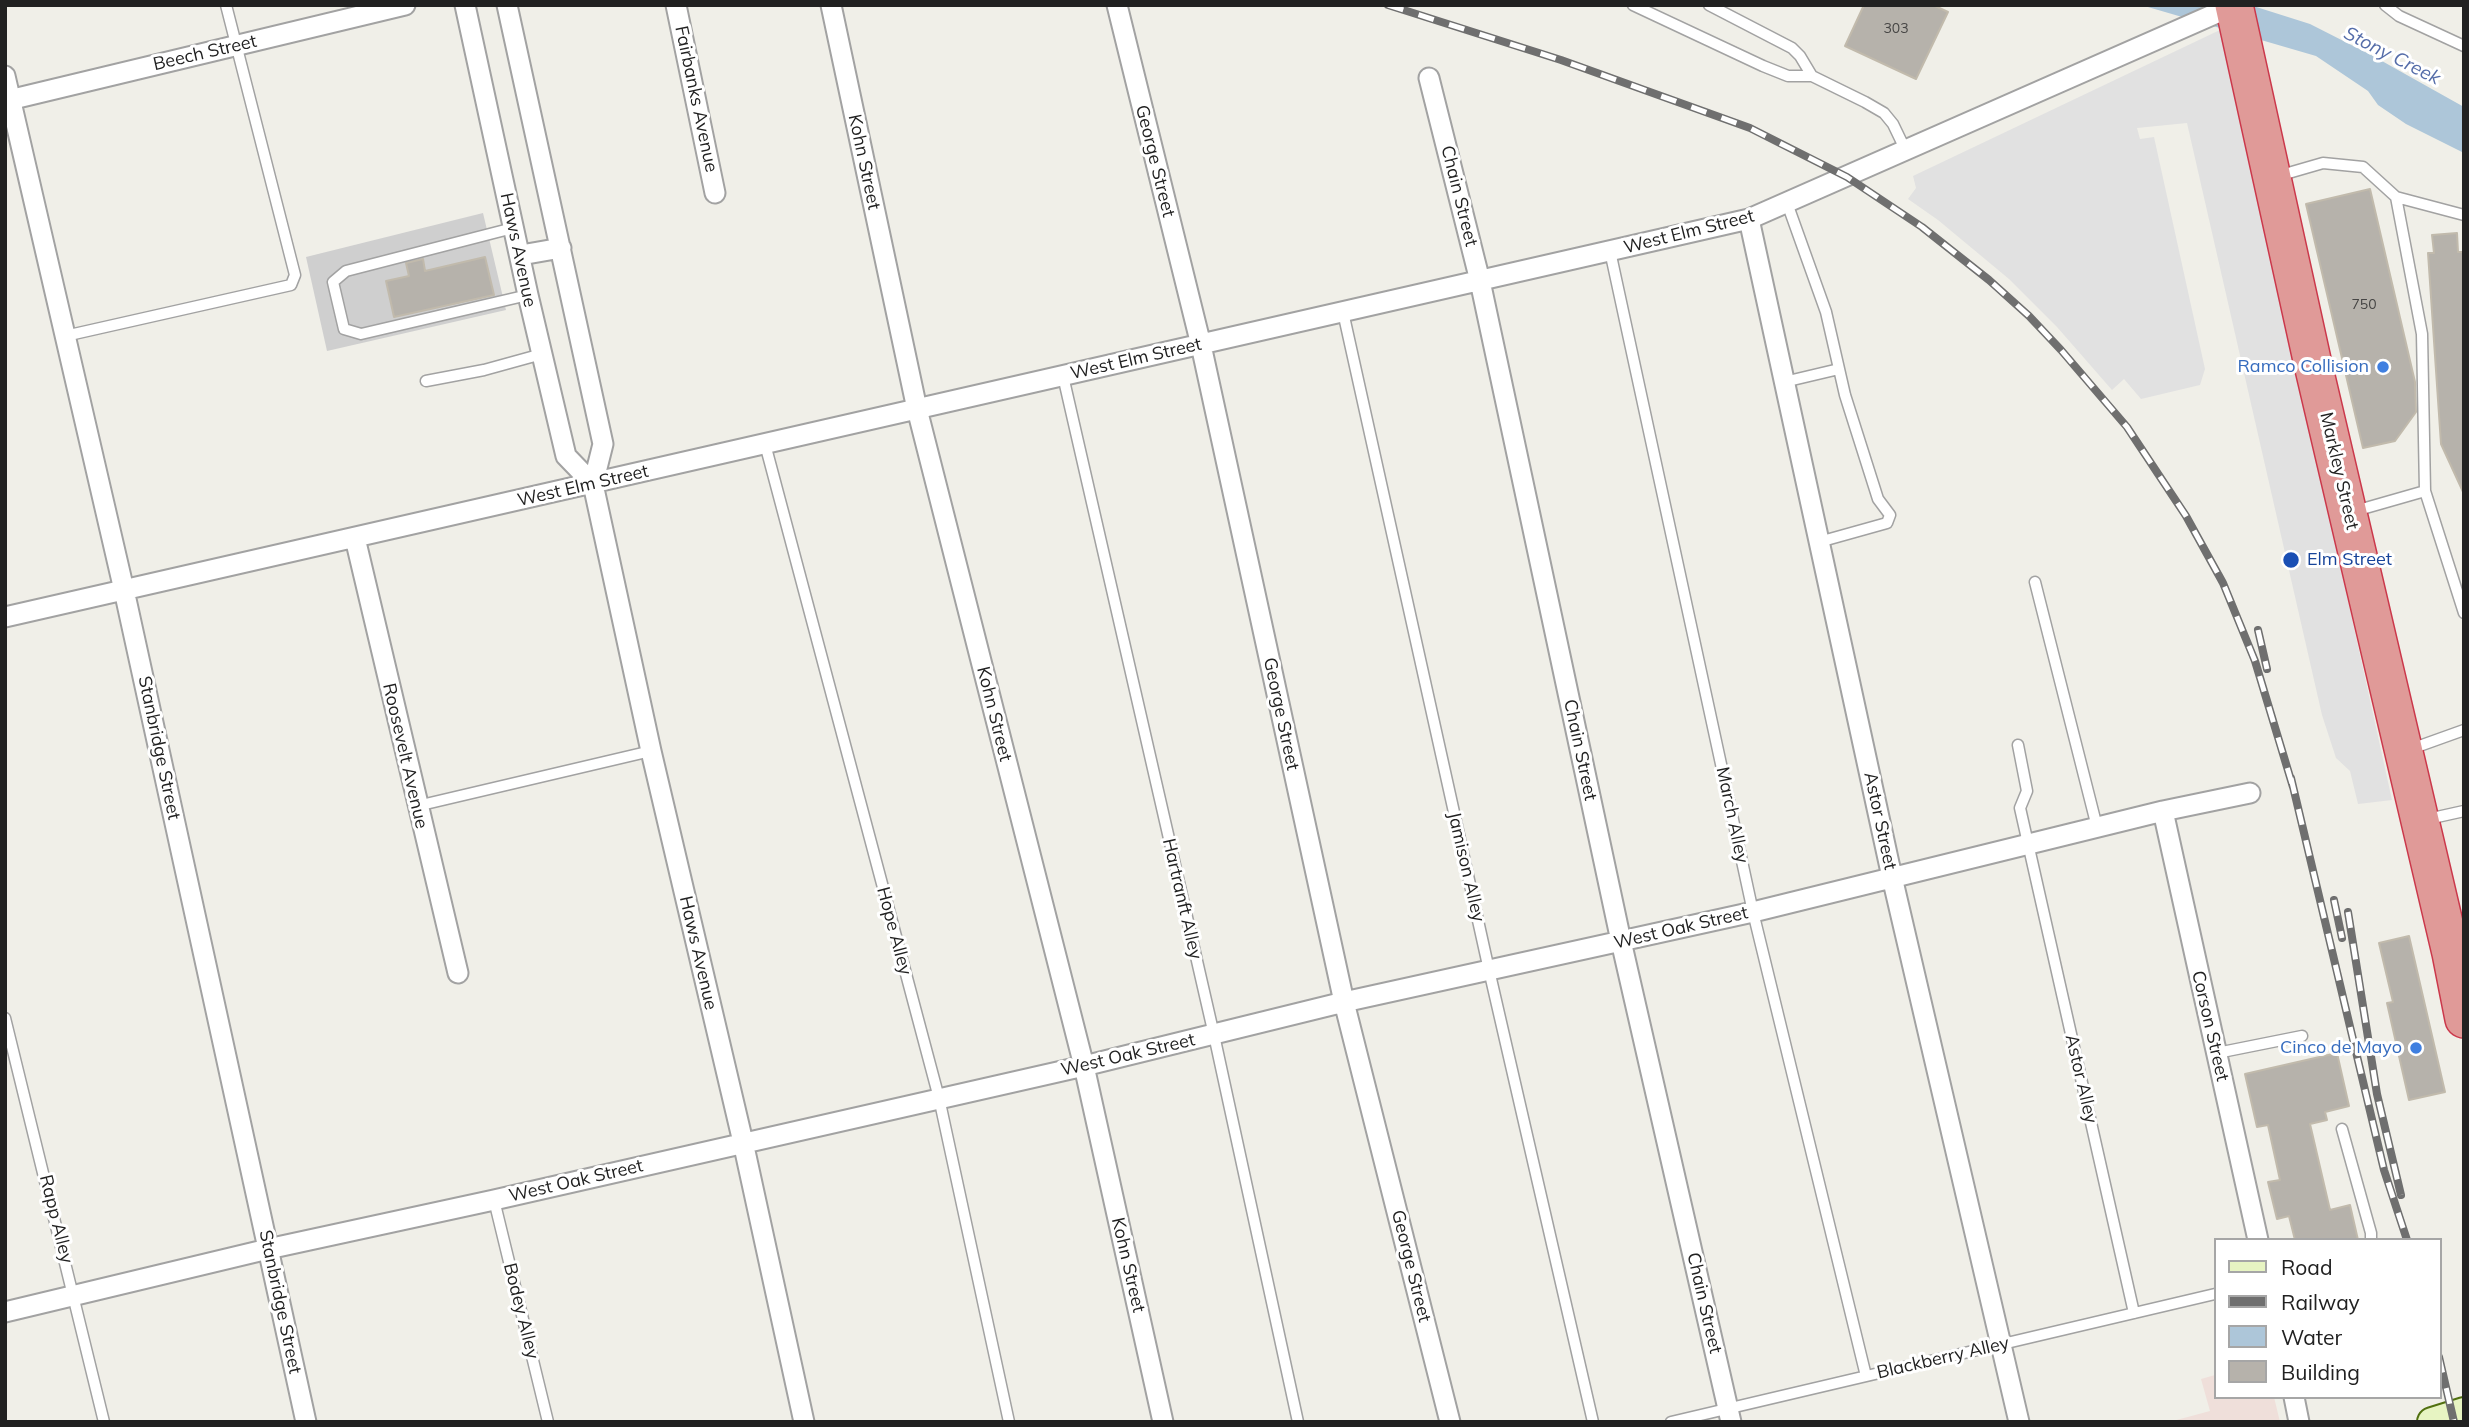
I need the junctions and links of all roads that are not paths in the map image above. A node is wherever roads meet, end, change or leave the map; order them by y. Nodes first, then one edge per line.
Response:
1 (226, 5) edge
2 (405, 5) edge
3 (466, 5) edge
4 (507, 5) edge
5 (677, 5) edge
6 (831, 5) edge
7 (1116, 5) edge
8 (1633, 5) edge
9 (1709, 5) edge
10 (2234, 5) edge
11 (2385, 5) edge
12 (235, 46) junction
13 (2464, 46) edge
14 (5, 76) edge
15 (1812, 76) junction
16 (1429, 78) dead end
17 (8, 100) edge
18 (1906, 152) junction
19 (2273, 177) junction
20 (715, 193) dead end
21 (2396, 197) junction
22 (1787, 203) junction
23 (2464, 215) edge
24 (1749, 219) junction
25 (513, 228) junction
26 (561, 247) junction
27 (1610, 251) junction
28 (521, 255) junction
29 (1480, 281) junction
30 (528, 295) junction
31 (1343, 312) junction
32 (65, 336) junction
33 (1201, 345) junction
34 (542, 354) junction
35 (1839, 369) junction
36 (1063, 376) junction
37 (426, 381) dead end
38 (1783, 382) junction
39 (917, 409) junction
40 (765, 444) junction
41 (593, 484) junction
42 (2425, 491) junction
43 (2349, 513) junction
44 (355, 538) junction
45 (1819, 542) junction
46 (2035, 582) dead end
47 (124, 590) junction
48 (2464, 613) edge
49 (5, 617) edge
50 (2464, 730) edge
51 (2018, 745) dead end
52 (651, 751) junction
53 (2404, 751) junction
54 (2250, 793) dead end
55 (417, 806) junction
56 (2163, 811) junction
57 (2464, 811) edge
58 (2421, 820) junction
59 (2097, 827) junction
60 (2029, 844) junction
61 (1892, 877) junction
62 (1753, 912) junction
63 (1621, 941) junction
64 (2458, 952) edge
65 (1489, 970) junction
66 (458, 973) dead end
67 (1344, 1002) junction
68 (5, 1018) edge
69 (2464, 1018) edge
70 (1214, 1035) junction
71 (2302, 1036) dead end
72 (2217, 1054) junction
73 (1084, 1066) junction
74 (939, 1098) junction
75 (2342, 1129) dead end
76 (743, 1142) junction
77 (494, 1200) junction
78 (2258, 1238) edge
79 (2371, 1238) edge
80 (268, 1249) junction
81 (2214, 1294) edge
82 (75, 1296) junction
83 (5, 1311) edge
84 (2134, 1314) junction
85 (2001, 1345) junction
86 (1866, 1376) junction
87 (2294, 1399) edge
88 (2464, 1412) edge
89 (1730, 1415) edge
90 (104, 1422) edge
91 (306, 1422) edge
92 (548, 1422) edge
93 (804, 1422) edge
94 (1009, 1422) edge
95 (1163, 1422) edge
96 (1298, 1422) edge
97 (1450, 1422) edge
98 (1593, 1422) edge
99 (1671, 1422) edge
100 (2019, 1422) edge
101 (2299, 1422) edge
102 (2432, 1422) edge

1 - 12 lane
2 - 12 street, Beech Street
3 - 25 street, Haws Avenue
4 - 26 street, Haws Avenue
5 - 20 street, Fairbanks Avenue
6 - 39 street, Kohn Street
7 - 33 street, George Street
8 - 15 lane
9 - 15 lane
10 - 18 street, West Elm Street
10 - 19 highway, Markley Street
11 - 13 lane
12 - 17 street, Beech Street
12 - 32 lane
14 - 17 street, Stanbridge Street
15 - 18 lane
16 - 29 street, Chain Street
17 - 32 street, Stanbridge Street
18 - 22 street, West Elm Street
19 - 21 lane
19 - 43 highway, Markley Street
21 - 23 lane
21 - 42 lane
22 - 24 street, West Elm Street
22 - 35 lane
24 - 27 street, West Elm Street
24 - 38 street, Astor Street
25 - 28 street, Haws Avenue
25 - 30 lane
26 - 28 street
26 - 41 street, Haws Avenue
27 - 29 street, West Elm Street
27 - 62 lane, March Alley
28 - 30 street, Haws Avenue
29 - 31 street, West Elm Street
29 - 63 street, Chain Street
30 - 34 street, Haws Avenue
31 - 33 street, West Elm Street
31 - 65 lane, Jamison Alley
32 - 47 street, Stanbridge Street
33 - 36 street, West Elm Street
33 - 67 street, George Street
34 - 37 lane
34 - 41 street, Haws Avenue
35 - 38 lane
35 - 45 lane
36 - 39 street, West Elm Street
36 - 70 lane, Hartranft Alley
38 - 45 street, Astor Street
39 - 40 street, West Elm Street
39 - 73 street, Kohn Street
40 - 41 street, West Elm Street
40 - 74 lane, Hope Alley
41 - 44 street, West Elm Street
41 - 52 street, Haws Avenue
42 - 43 lane
42 - 48 lane
43 - 53 highway, Markley Street
44 - 47 street, West Elm Street
44 - 55 street, Roosevelt Avenue
45 - 61 street, Astor Street
46 - 59 lane
47 - 49 street, West Elm Street
47 - 80 street, Stanbridge Street
50 - 53 lane
51 - 60 lane, Astor Alley
52 - 55 lane
52 - 76 street, Haws Avenue
53 - 58 highway, Markley Street
54 - 56 street, West Oak Street
55 - 66 street, Roosevelt Avenue
56 - 59 street, West Oak Street
56 - 72 street, Corson Street
57 - 58 lane
58 - 64 highway, Markley Street
59 - 60 street, West Oak Street
60 - 61 street, West Oak Street
60 - 84 lane, Astor Alley
61 - 62 street, West Oak Street
61 - 85 street, Astor Street
62 - 63 street, West Oak Street
62 - 86 lane, March Alley
63 - 65 street, West Oak Street
63 - 89 street, Chain Street
64 - 69 highway, Markley Street
65 - 67 street, West Oak Street
65 - 98 lane, Jamison Alley
67 - 70 street, West Oak Street
67 - 97 street, George Street
68 - 82 lane, Rapp Alley
70 - 73 street, West Oak Street
70 - 96 lane, Hartranft Alley
71 - 72 lane
72 - 78 street, Corson Street
73 - 74 street, West Oak Street
73 - 95 street, Kohn Street
74 - 76 street, West Oak Street
74 - 94 lane, Hope Alley
75 - 79 lane
76 - 77 street, West Oak Street
76 - 93 street, Haws Avenue
77 - 80 street, West Oak Street
77 - 92 lane, Bodey Alley
80 - 82 street, West Oak Street
80 - 91 street, Stanbridge Street
81 - 84 lane, Blackberry Alley
82 - 83 street, West Oak Street
82 - 90 lane, Rapp Alley
84 - 85 lane, Blackberry Alley
85 - 86 lane, Blackberry Alley
85 - 100 street, Astor Street
86 - 89 lane, Blackberry Alley
87 - 101 street
88 - 102 street
89 - 99 lane, Blackberry Alley

